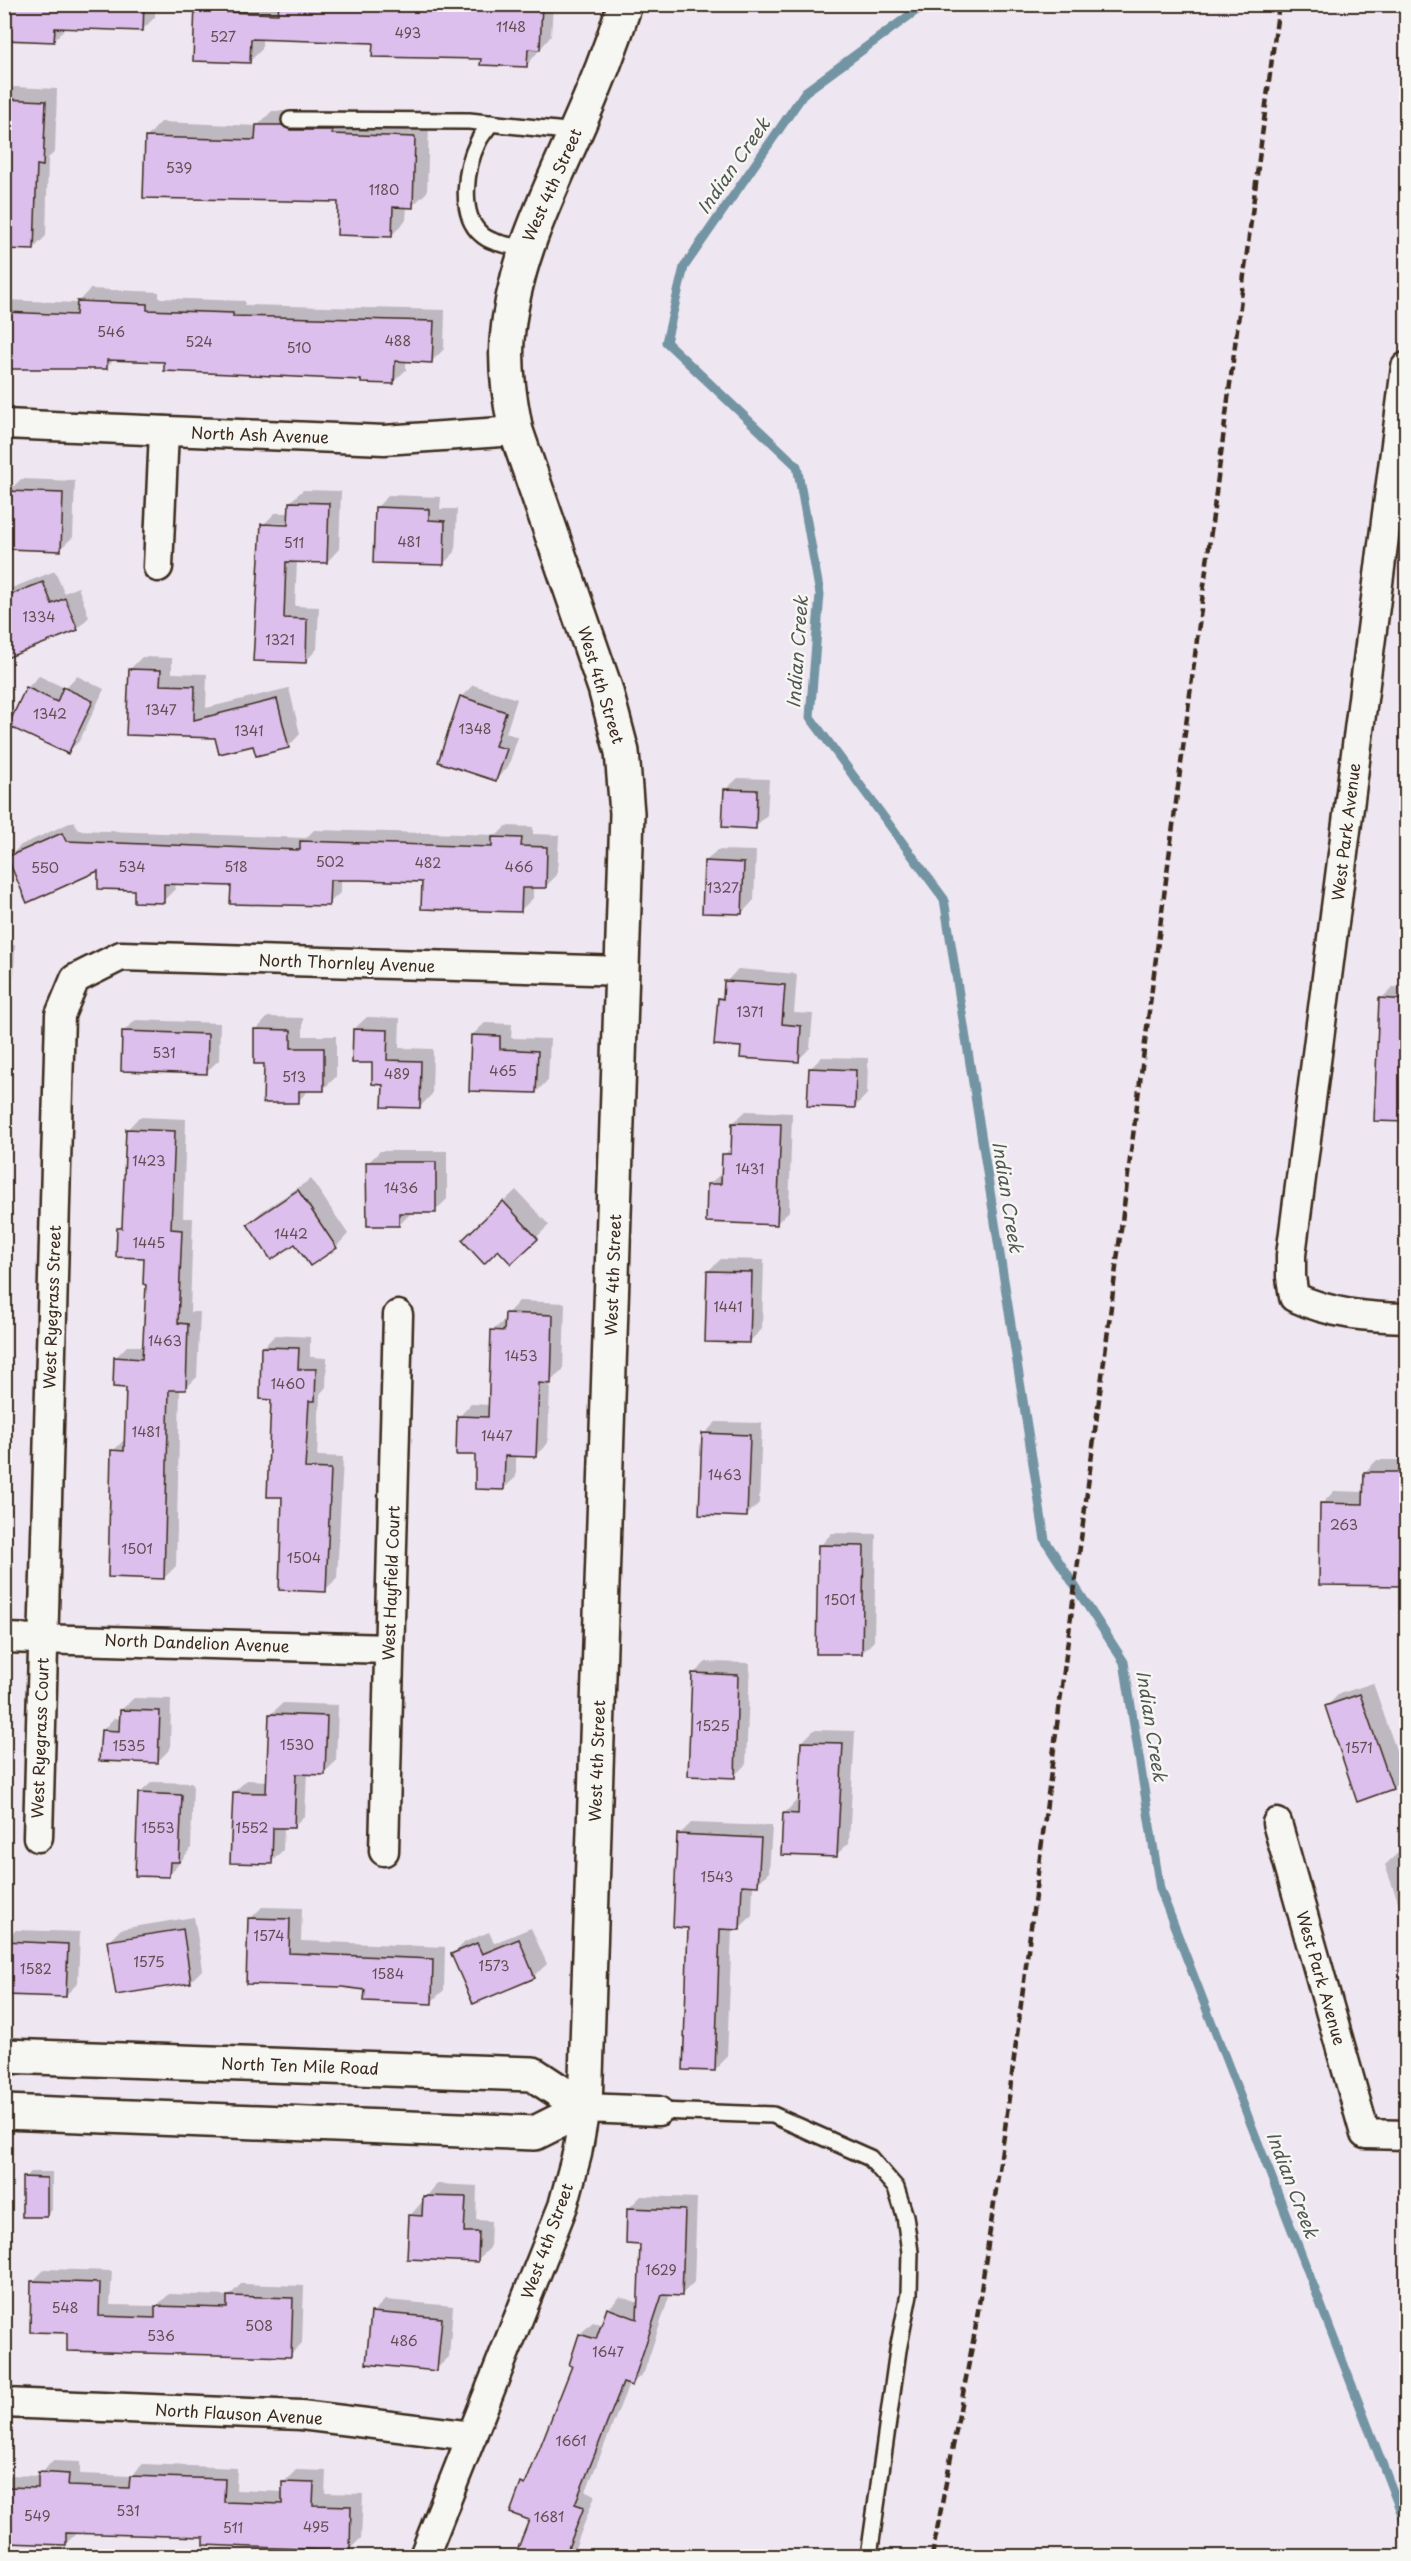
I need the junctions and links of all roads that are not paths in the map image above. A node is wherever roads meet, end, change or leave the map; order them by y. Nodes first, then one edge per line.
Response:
1 (625, 4) edge
2 (290, 120) dead end
3 (491, 123) junction
4 (576, 132) junction
5 (525, 249) junction
6 (1407, 367) edge
7 (4, 424) edge
8 (164, 431) junction
9 (516, 432) junction
10 (158, 567) dead end
11 (624, 971) junction
12 (75, 979) joint
13 (398, 1315) dead end
14 (1407, 1318) edge
15 (4, 1638) edge
16 (43, 1639) junction
17 (389, 1648) junction
18 (1277, 1823) dead end
19 (38, 1838) dead end
20 (384, 1851) dead end
21 (4, 2056) edge
22 (585, 2108) junction
23 (658, 2111) joint
24 (4, 2112) edge
25 (1407, 2135) edge
26 (4, 2403) edge
27 (472, 2436) junction
28 (424, 2556) edge
29 (870, 2556) edge

1 - 4 main road, West 4th Street
2 - 3 lane
3 - 4 lane
3 - 5 lane
4 - 5 main road, West 4th Street
5 - 9 main road, West 4th Street
6 - 14 street, West Park Avenue
7 - 8 street, North Ash Avenue
8 - 9 street, North Ash Avenue
8 - 10 street
9 - 11 main road, West 4th Street
11 - 12 street, North Thornley Avenue
11 - 22 main road, West 4th Street
12 - 16 street, West Ryegrass Street
13 - 17 street, West Hayfield Court
15 - 16 street, North Dandelion Avenue
16 - 17 street, North Dandelion Avenue
16 - 19 street, West Ryegrass Court
17 - 20 street, West Hayfield Court
18 - 25 street, West Park Avenue
21 - 22 main road, North Ten Mile Road
22 - 23 street
22 - 24 main road
22 - 27 street, West 4th Street
23 - 29 lane
26 - 27 street, North Flauson Avenue
27 - 28 street, West 4th Street

